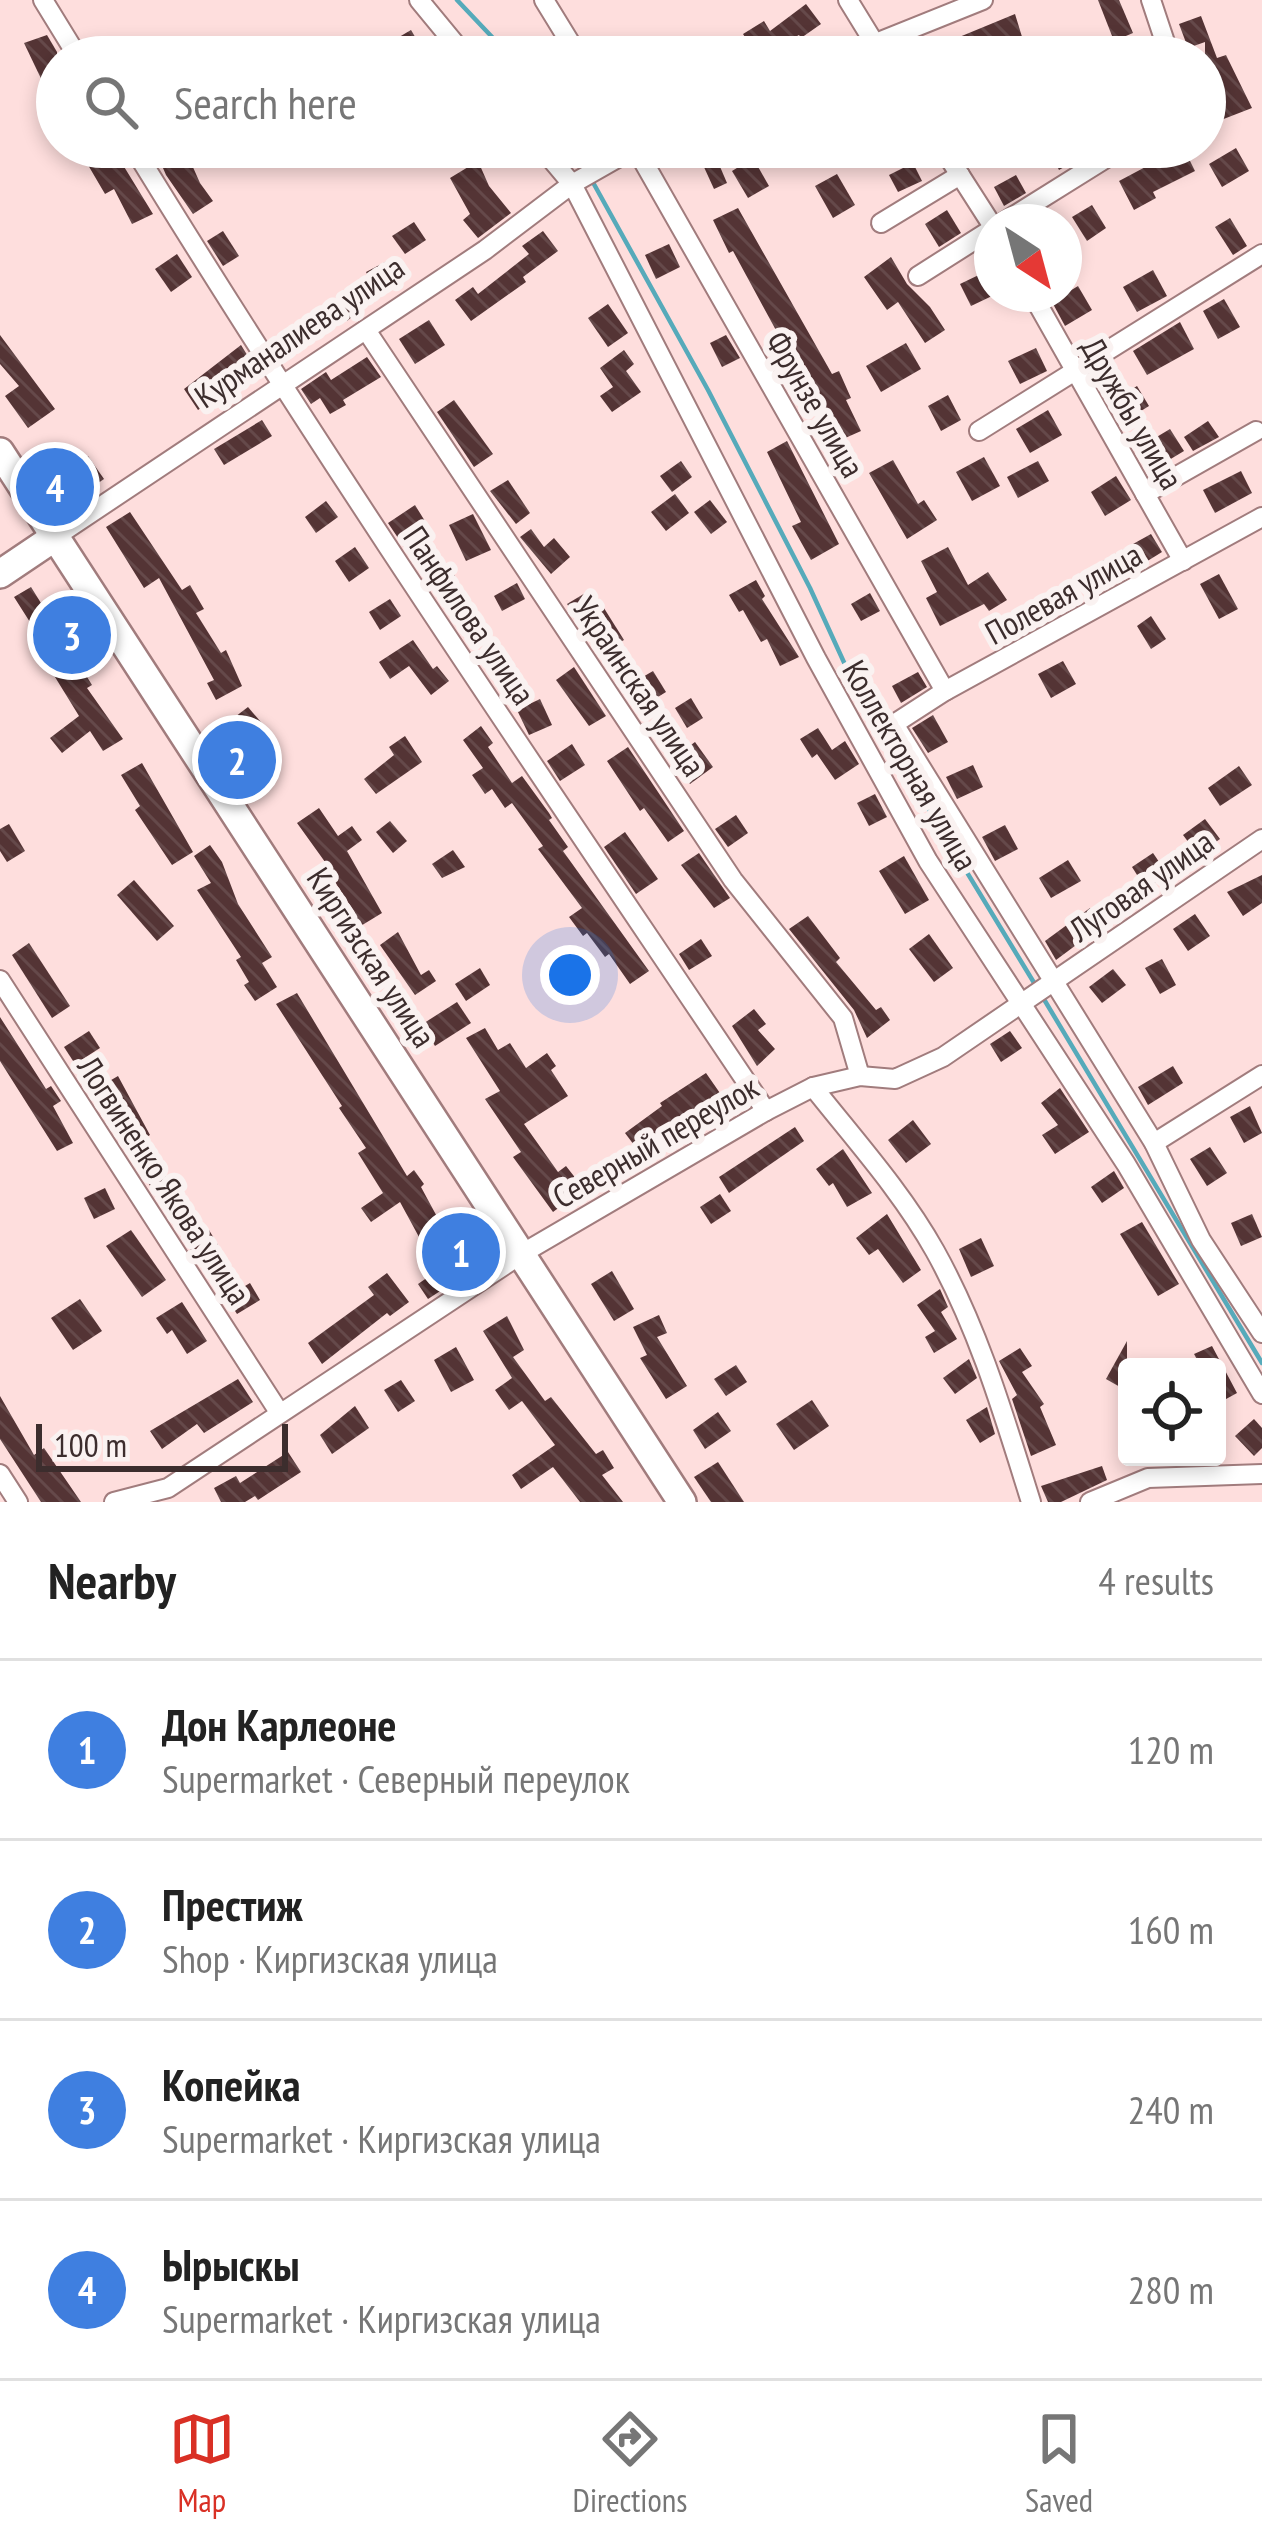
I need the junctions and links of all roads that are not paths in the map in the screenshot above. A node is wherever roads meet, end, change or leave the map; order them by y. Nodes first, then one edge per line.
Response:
1 (43, 0) edge
2 (419, 0) edge
3 (544, 0) edge
4 (848, 0) edge
5 (983, 0) edge
6 (1151, 0) edge
7 (65, 36) edge
8 (449, 36) edge
9 (566, 36) edge
10 (870, 36) edge
11 (908, 36) edge
12 (1163, 36) edge
13 (146, 168) edge
14 (559, 168) edge
15 (600, 168) edge
16 (648, 168) edge
17 (956, 168) edge
18 (1090, 168) edge
19 (960, 175) junction
20 (572, 184) junction
21 (978, 204) edge
22 (1033, 204) edge
23 (881, 223) dead end
24 (974, 239) edge
25 (1262, 254) edge
26 (918, 276) dead end
27 (1042, 312) edge
28 (366, 330) junction
29 (1076, 372) junction
30 (284, 384) junction
31 (979, 431) dead end
32 (1256, 431) dead end
33 (0, 452) edge
34 (1145, 494) junction
35 (1262, 517) edge
36 (55, 537) junction
37 (1183, 561) junction
38 (0, 574) edge
39 (945, 691) junction
40 (894, 724) joint
41 (1262, 839) edge
42 (0, 980) edge
43 (1056, 982) junction
44 (1022, 1006) junction
45 (1262, 1075) edge
46 (860, 1076) junction
47 (813, 1087) junction
48 (766, 1111) junction
49 (1154, 1143) junction
50 (523, 1253) junction
51 (1262, 1334) edge
52 (1262, 1394) edge
53 (279, 1412) junction
54 (0, 1474) edge
55 (1262, 1474) edge
56 (1162, 1480) junction
57 (18, 1502) edge
58 (114, 1502) edge
59 (682, 1502) edge
60 (1031, 1502) edge
61 (1090, 1502) edge
62 (1174, 1502) edge

1 - 7 street
2 - 8 street
3 - 9 street
4 - 10 street
5 - 11 street
6 - 12 street
13 - 30 street, Панфилова улица
14 - 20 street, Коллекторная улица
15 - 20 street, Курманалиева улица
16 - 39 street, Фрунзе улица
17 - 19 street
18 - 22 street
19 - 21 street
19 - 23 street
20 - 28 street, Курманалиева улица
20 - 44 street, Коллекторная улица
24 - 26 street
25 - 29 street
27 - 29 street, Дружбы улица
28 - 30 street, Курманалиева улица
28 - 46 street, Украинская улица
29 - 31 street
29 - 34 street, Дружбы улица
30 - 36 street, Курманалиева улица
30 - 48 street, Панфилова улица
32 - 34 street
33 - 36 main road, Киргизская улица
34 - 37 street, Дружбы улица
35 - 37 street, Полевая улица
36 - 38 main road, Курманалиева улица
36 - 50 main road, Киргизская улица
37 - 39 street, Полевая улица
39 - 40 street, Полевая улица
40 - 43 street, Коллекторная улица
41 - 43 street, Луговая улица
42 - 53 street, Логвиненко Якова улица
43 - 44 street, Северный переулок
43 - 49 street, Коллекторная улица
44 - 46 street, Северный переулок
44 - 52 street, Коллекторная улица
45 - 49 street
46 - 47 street, Северный переулок
47 - 48 street, Северный переулок
47 - 60 street
48 - 50 street, Северный переулок
49 - 51 street, Коллекторная улица
50 - 53 street, Северный переулок
50 - 59 main road, Киргизская улица
53 - 58 street, Северный переулок
54 - 57 street
55 - 56 street
56 - 61 street
56 - 62 street

